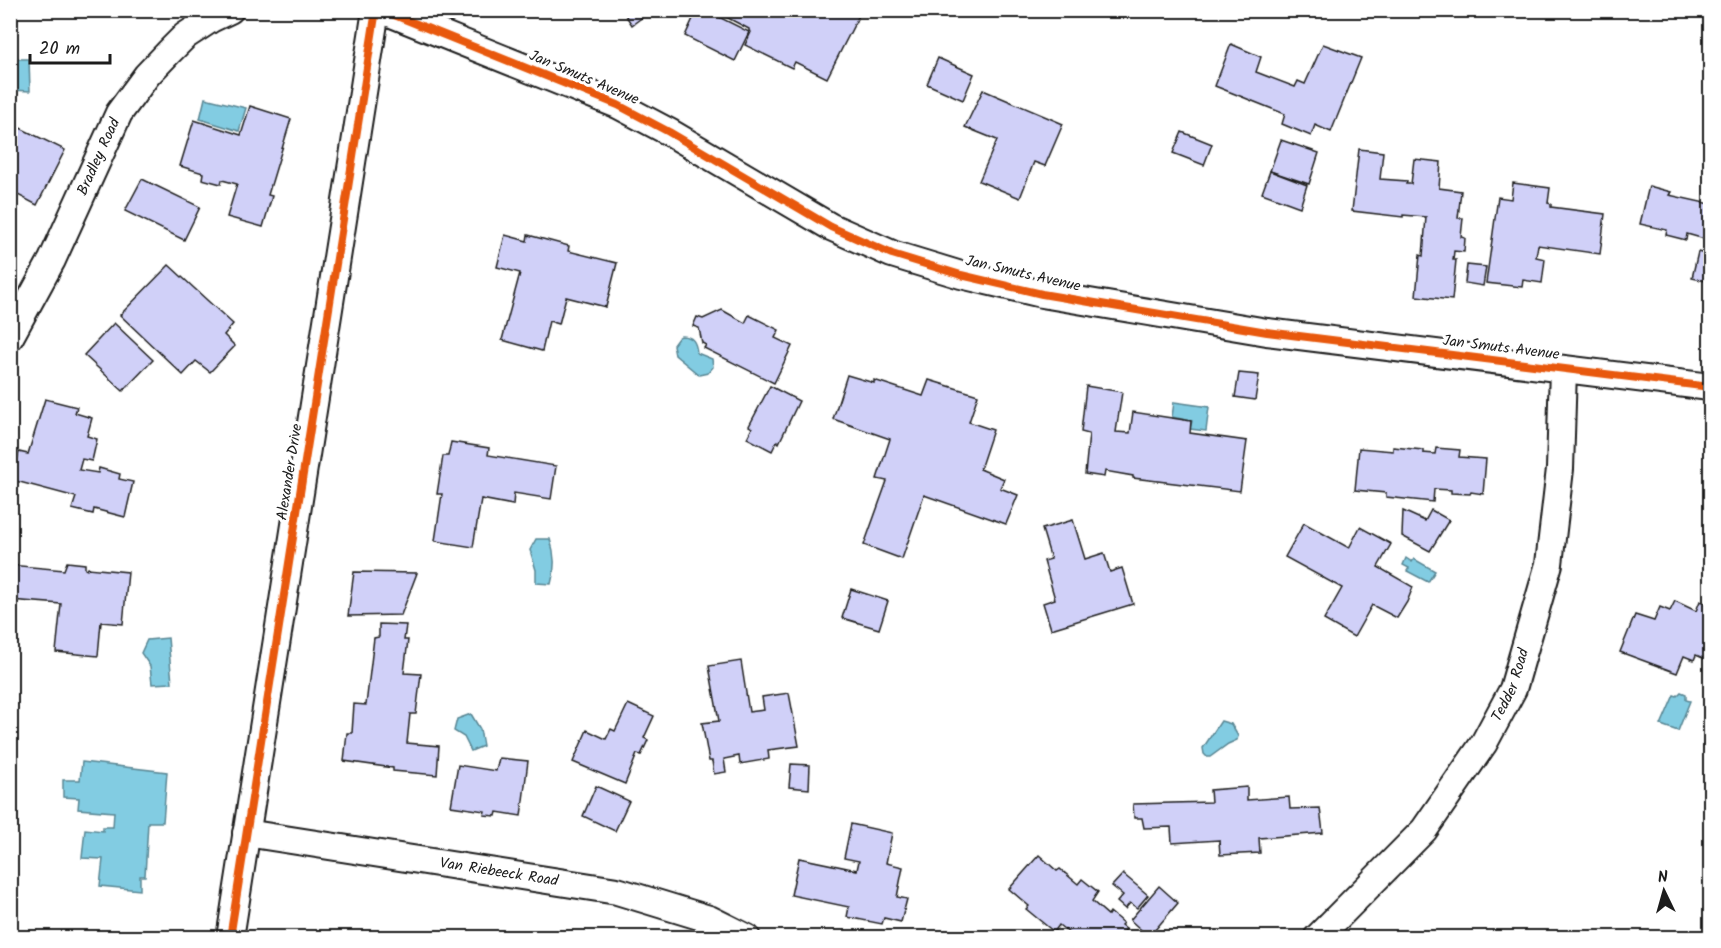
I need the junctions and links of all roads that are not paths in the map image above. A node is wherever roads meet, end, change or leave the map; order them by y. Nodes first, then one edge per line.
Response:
1 (230, 10) edge
2 (376, 10) edge
3 (382, 10) edge
4 (10, 337) edge
5 (1563, 369) junction
6 (1710, 387) edge
7 (246, 833) junction
8 (230, 938) edge
9 (747, 938) edge
10 (1317, 938) edge

1 - 4 street, Bradley Road
2 - 7 street, Alexander Drive
3 - 5 street, Jan Smuts Avenue
5 - 6 street, Jan Smuts Avenue
5 - 10 street, Tedder Road
7 - 8 street, Alexander Drive
7 - 9 street, Van Riebeeck Road

